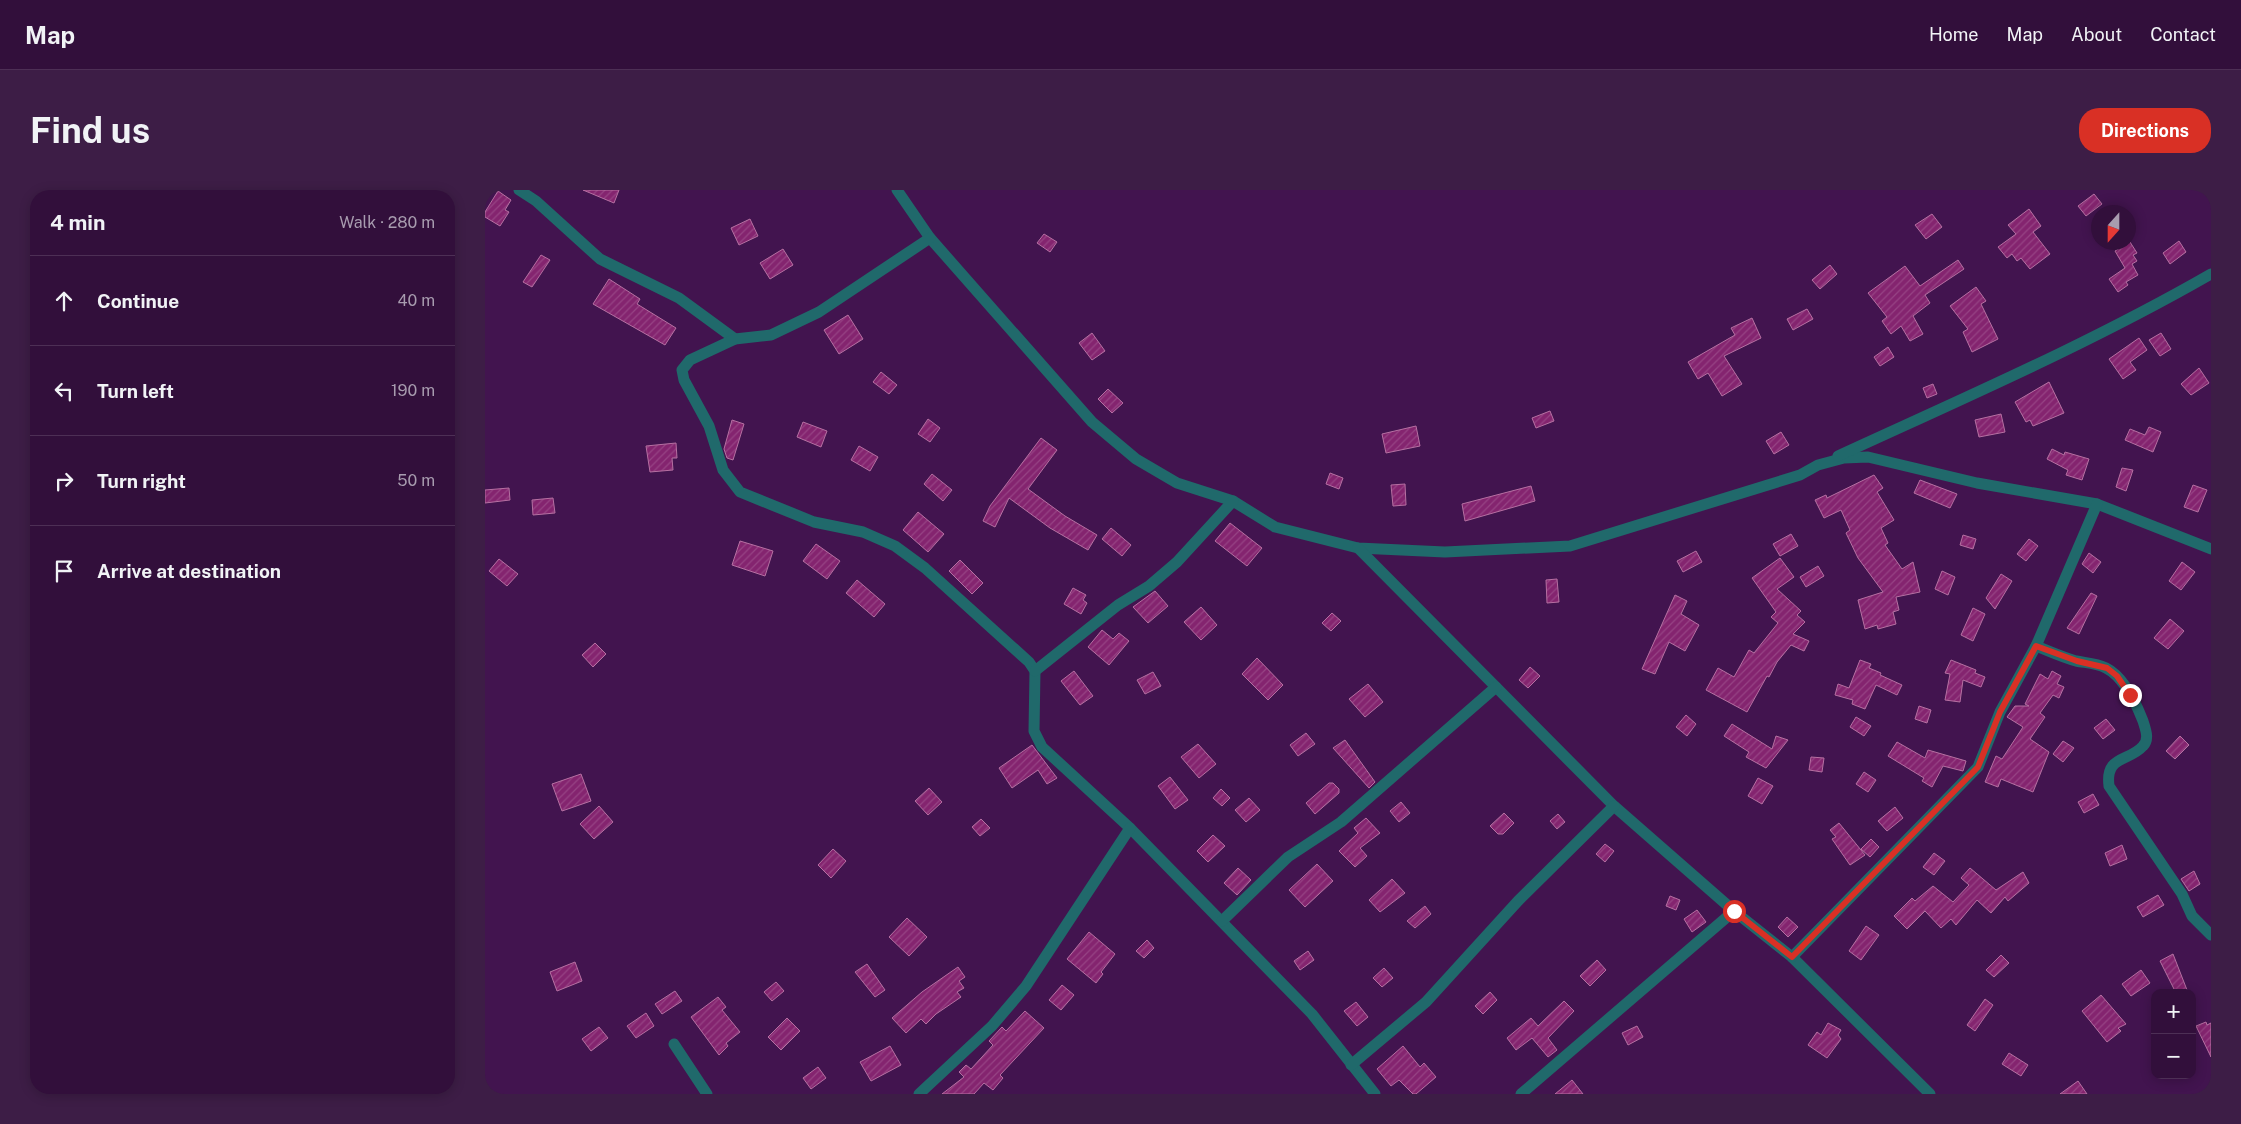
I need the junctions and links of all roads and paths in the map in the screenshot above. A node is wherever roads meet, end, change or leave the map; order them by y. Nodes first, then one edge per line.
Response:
1 (519, 190) edge
2 (897, 190) edge
3 (930, 238) junction
4 (2211, 274) edge
5 (735, 339) junction
6 (1819, 465) junction
7 (1233, 501) junction
8 (2097, 504) junction
9 (1358, 548) junction
10 (2211, 549) edge
11 (2036, 646) junction
12 (1035, 671) junction
13 (1496, 687) junction
14 (1614, 806) junction
15 (1130, 828) junction
16 (1734, 911) junction
17 (1222, 921) junction
18 (2211, 936) edge
19 (1792, 957) junction
20 (675, 1044) dead end
21 (1351, 1065) junction
22 (707, 1094) edge
23 (919, 1094) edge
24 (1375, 1094) edge
25 (1521, 1094) edge
26 (1930, 1094) edge

1 - 5 street
2 - 3 street
3 - 5 street
3 - 7 street
4 - 6 street
5 - 12 street
6 - 8 street
6 - 9 street
7 - 9 street
7 - 12 street
8 - 10 street
8 - 11 street
9 - 13 street
11 - 18 street
11 - 19 street
12 - 15 street
13 - 14 street
13 - 17 street
14 - 16 street
14 - 21 street
15 - 17 street
15 - 23 street
16 - 19 street
16 - 25 street
17 - 21 street
19 - 26 street
20 - 22 street
21 - 24 street

